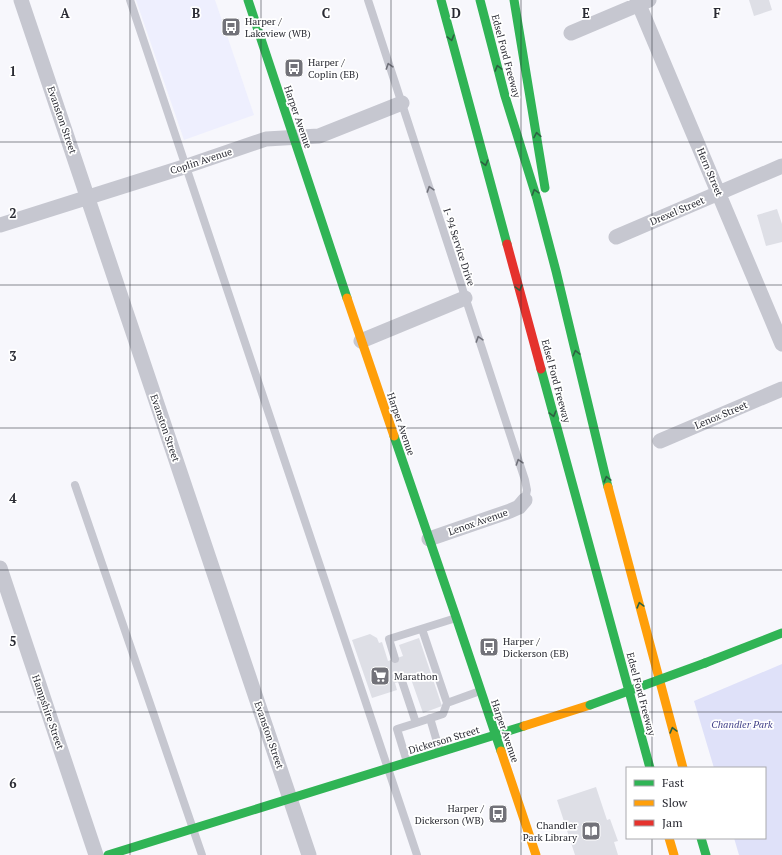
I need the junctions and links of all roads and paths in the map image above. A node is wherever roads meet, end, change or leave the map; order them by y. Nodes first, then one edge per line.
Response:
1 (21, 0) edge
2 (130, 0) edge
3 (248, 0) edge
4 (368, 0) edge
5 (441, 0) edge
6 (480, 0) edge
7 (514, 0) edge
8 (642, 1) edge
9 (571, 33) dead end
10 (402, 103) junction
11 (293, 137) junction
12 (187, 166) junction
13 (782, 166) edge
14 (718, 193) junction
15 (88, 197) junction
16 (0, 225) edge
17 (616, 237) dead end
18 (556, 271) junction
19 (465, 298) junction
20 (362, 341) junction
21 (782, 344) edge
22 (782, 389) edge
23 (660, 441) dead end
24 (75, 485) dead end
25 (525, 500) joint
26 (429, 539) junction
27 (0, 568) edge
28 (456, 617) junction
29 (422, 629) junction
30 (782, 633) edge
31 (395, 659) dead end
32 (406, 684) dead end
33 (480, 691) junction
34 (416, 695) dead end
35 (408, 698) junction
36 (447, 704) junction
37 (430, 718) junction
38 (416, 723) junction
39 (495, 736) junction
40 (441, 752) junction
41 (408, 763) junction
42 (650, 767) edge
43 (683, 767) edge
44 (388, 769) junction
45 (290, 798) junction
46 (193, 829) junction
47 (669, 839) edge
48 (701, 839) edge
49 (96, 855) edge
50 (108, 855) edge
51 (202, 855) edge
52 (309, 855) edge
53 (417, 855) edge
54 (536, 855) edge
55 (674, 855) edge
56 (706, 855) edge

1 - 15 street, Evanston Street
2 - 12 lane
3 - 11 main road, Harper Avenue
10 -> 4 lane, I- 94 Service Drive
5 -> 42 main road, Edsel Ford Freeway
18 -> 6 main road, Edsel Ford Freeway
18 -> 7 main road
8 - 9 street
8 - 14 street, Hern Street
10 - 11 street, Coplin Avenue
19 -> 10 lane, I- 94 Service Drive
11 - 12 street, Coplin Avenue
11 - 20 main road, Harper Avenue
12 - 15 street, Coplin Avenue
12 - 44 lane
13 - 14 street, Drexel Street
14 - 17 street, Drexel Street
14 - 21 street, Hern Street
15 - 16 street, Coplin Avenue
15 - 45 street, Evanston Street
43 -> 18 main road, Edsel Ford Freeway
19 - 20 street
25 -> 19 lane, I- 94 Service Drive
20 - 26 main road, Harper Avenue
22 - 23 street, Lenox Street
24 - 46 lane
25 - 26 street, Lenox Avenue
26 - 28 main road, Harper Avenue
27 - 49 street, Hampshire Street
28 - 29 lane
28 - 33 main road, Harper Avenue
29 - 31 lane
29 - 36 lane
30 - 39 main road, Dickerson Street, bridge
32 - 35 lane
33 - 36 lane
33 - 39 main road, Harper Avenue
34 - 35 lane
35 - 38 lane
36 - 37 lane
37 - 38 lane
37 - 40 lane
38 - 41 lane
39 - 40 main road, Dickerson Street
39 - 54 main road, Harper Avenue
40 - 41 main road, Dickerson Street
41 - 44 main road, Dickerson Street
44 - 45 main road, Dickerson Street
44 - 53 lane
45 - 46 main road, Dickerson Street
45 - 52 street, Evanston Street
46 - 50 main road, Dickerson Street
46 - 51 lane
47 - 55 main road
48 - 56 main road

